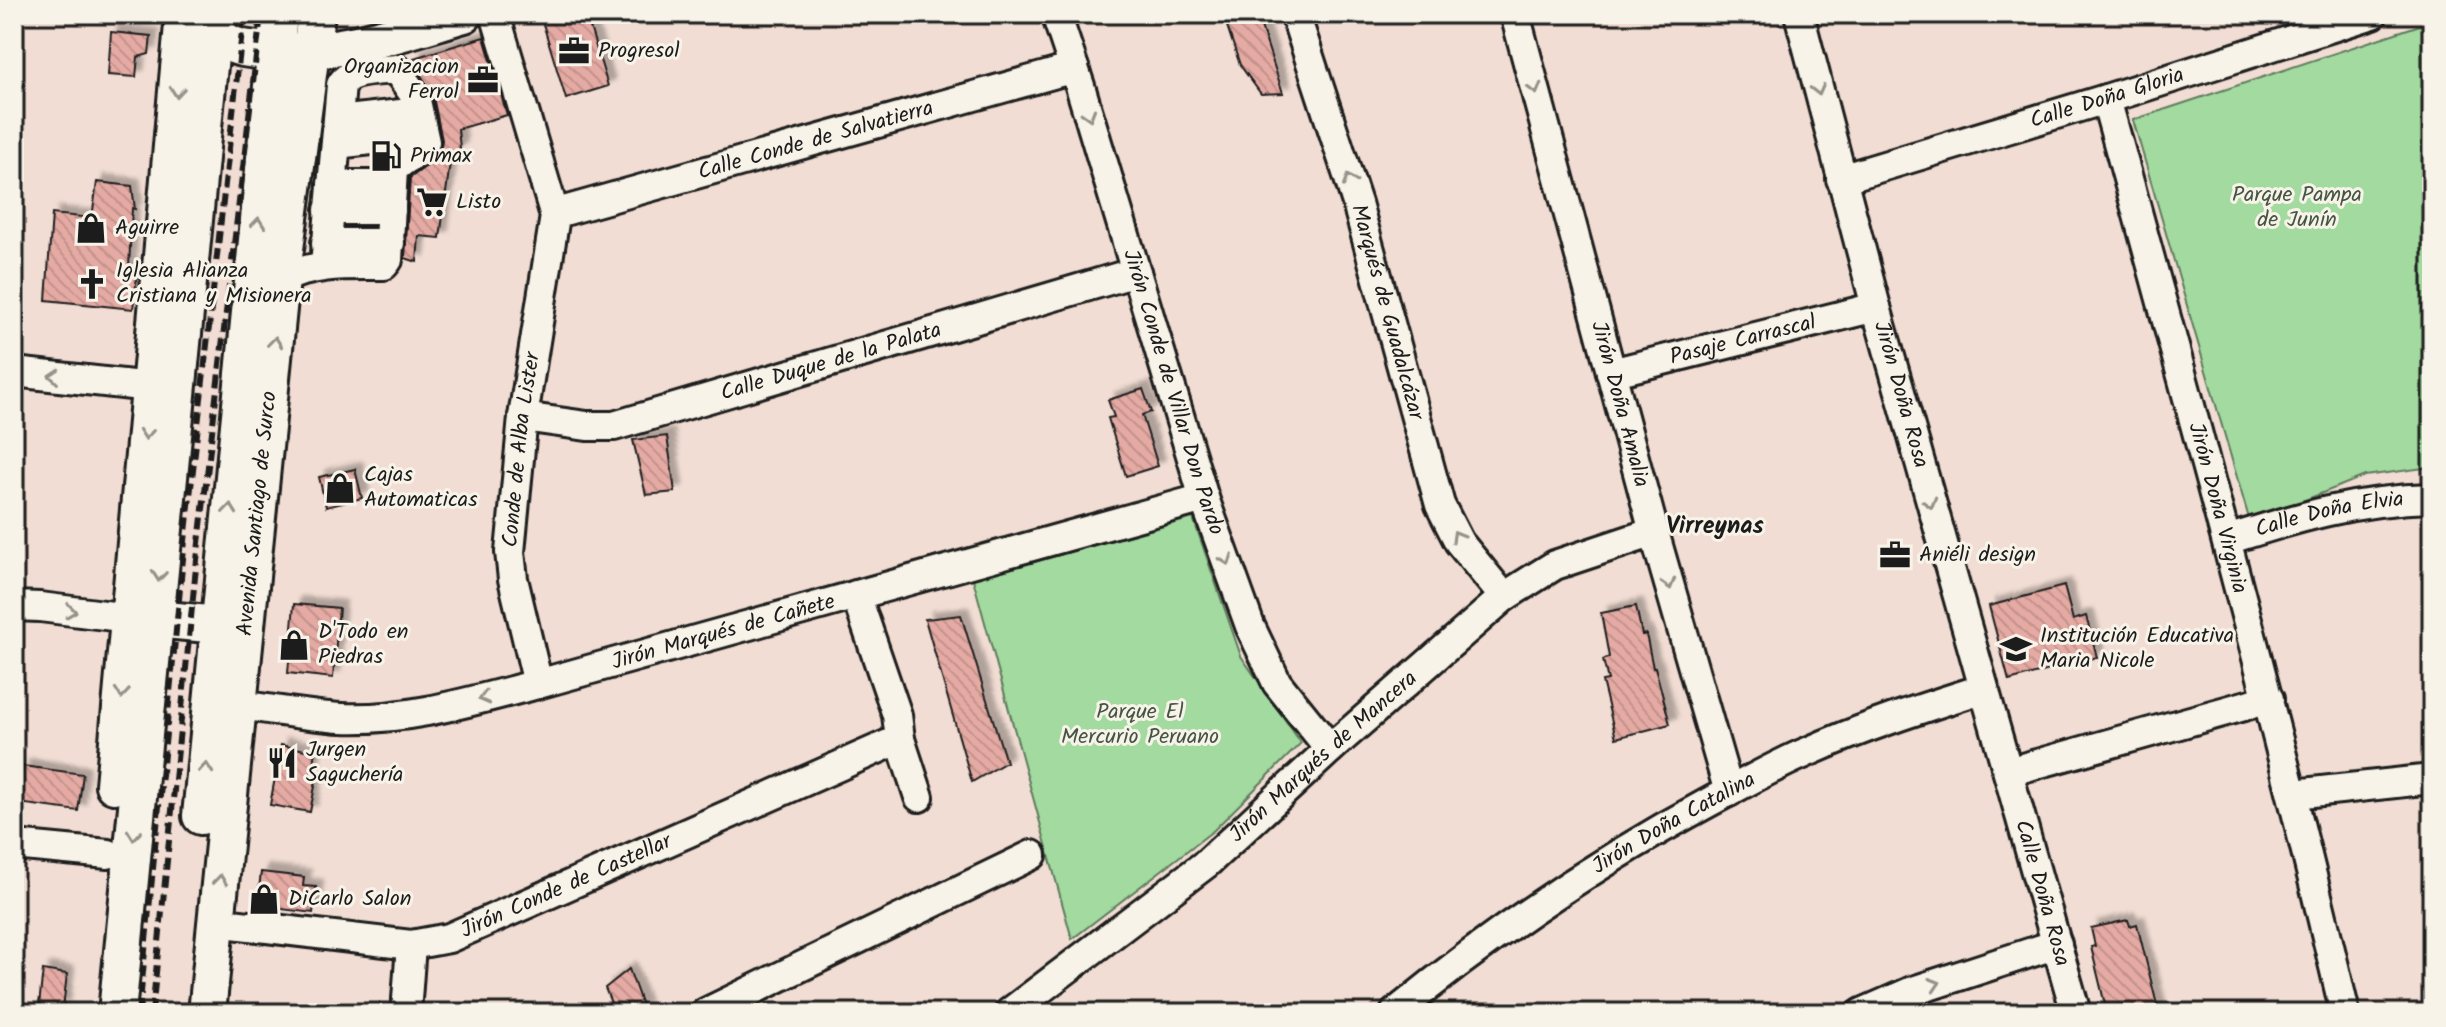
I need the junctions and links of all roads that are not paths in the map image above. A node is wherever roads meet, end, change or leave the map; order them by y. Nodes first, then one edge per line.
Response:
1 (279, 14) edge
2 (316, 14) edge
3 (464, 14) edge
4 (495, 14) edge
5 (1056, 14) edge
6 (1295, 14) edge
7 (1515, 14) edge
8 (1799, 14) edge
9 (2373, 14) edge
10 (204, 18) edge
11 (276, 52) junction
12 (393, 53) junction
13 (1074, 68) junction
14 (331, 89) junction
15 (2106, 99) junction
16 (405, 136) junction
17 (1841, 179) junction
18 (331, 197) junction
19 (392, 198) junction
20 (557, 215) junction
21 (190, 249) junction
22 (326, 254) junction
23 (1136, 272) junction
24 (281, 279) junction
25 (1876, 307) junction
26 (155, 332) junction
27 (14, 372) edge
28 (1611, 373) junction
29 (150, 387) junction
30 (523, 417) junction
31 (1204, 498) junction
32 (2432, 498) edge
33 (1654, 532) junction
34 (2227, 540) junction
35 (856, 595) junction
36 (1504, 597) junction
37 (14, 606) edge
38 (142, 619) junction
39 (219, 625) junction
40 (538, 684) junction
41 (1982, 689) junction
42 (2269, 699) junction
43 (237, 705) junction
44 (900, 739) junction
45 (1330, 749) junction
46 (2008, 772) junction
47 (2432, 779) edge
48 (1729, 792) junction
49 (2294, 794) junction
50 (919, 797) dead end
51 (14, 845) edge
52 (108, 854) junction
53 (1032, 855) dead end
54 (215, 922) junction
55 (2057, 944) junction
56 (411, 945) junction
57 (1412, 1008) edge
58 (94, 1013) edge
59 (117, 1013) edge
60 (183, 1013) edge
61 (207, 1013) edge
62 (406, 1013) edge
63 (705, 1013) edge
64 (1009, 1013) edge
65 (1862, 1013) edge
66 (2076, 1013) edge
67 (2345, 1013) edge

1 - 11 main road, Avenida Santiago de Surco
2 - 14 main road, Avenida Santiago de Surco
3 - 12 main road
4 - 20 street
5 - 13 street, Jirón Conde de Villar Don Pardo
36 -> 6 street, Marqués de Guadalcázar
7 -> 28 street, Jirón Doña Amalia
8 -> 17 street, Jirón Doña Rosa
9 - 15 street, Calle Doña Gloria
10 - 11 main road
10 - 21 main road
10 -> 26 main road
11 - 14 main road
39 -> 11 main road, Avenida Santiago de Surco
12 - 14 main road
12 - 16 street
12 - 16 street
13 - 20 street, Calle Conde de Salvatierra
13 -> 23 street, Jirón Conde de Villar Don Pardo
14 - 16 street
14 - 18 street
14 - 24 main road, Avenida Santiago de Surco
15 - 17 street, Calle Doña Gloria
15 - 34 street, Jirón Doña Virginia
16 - 19 street
17 - 25 street, Jirón Doña Rosa
18 - 19 street
18 - 22 street
19 - 22 street
20 - 30 street, Conde de Alba Lister
21 - 26 main road
21 -> 38 main road
22 - 24 street
23 - 30 street, Calle Duque de la Palata
23 - 31 street, Jirón Conde de Villar Don Pardo
43 -> 24 main road, Avenida Santiago de Surco
25 - 28 street, Pasaje Carrascal
25 -> 41 street, Jirón Doña Rosa
26 - 29 main road
29 -> 27 street
28 - 33 street, Jirón Doña Amalia
29 -> 38 main road
30 - 40 street, Conde de Alba Lister
31 - 35 street, Jirón Marqués de Cañete
31 -> 45 street, Jirón Conde de Villar Don Pardo
32 - 34 street, Calle Doña Elvia
33 - 36 street, Jirón Marqués de Mancera
33 -> 48 street, Jirón Doña Amalia
34 - 42 street, Jirón Doña Virginia
35 - 40 street, Jirón Marqués de Cañete
35 - 44 street
36 - 45 street, Jirón Marqués de Mancera
37 -> 38 street
38 - 39 main road
38 -> 52 main road
38 -> 59 main road
60 -> 39 main road, Avenida Santiago de Surco
40 -> 43 street, Jirón Marqués de Cañete
41 - 46 street, Jirón Doña Rosa
41 - 48 street, Jirón Doña Catalina
42 - 46 street
42 - 49 street, Jirón Doña Virginia
54 -> 43 main road, Avenida Santiago de Surco
44 - 50 street
44 - 56 street, Jirón Conde de Castellar
45 - 64 street, Jirón Marqués de Mancera
46 - 55 street, Calle Doña Rosa
47 - 49 street
48 - 57 street, Jirón Doña Catalina
49 - 67 street, Jirón Doña Virginia
51 - 52 street
52 - 58 main road
53 - 63 street
54 - 56 street, Jirón Conde de Castellar
54 - 61 main road, Avenida Santiago de Surco
65 -> 55 street
55 - 66 street, Calle Doña Rosa
56 - 62 street

